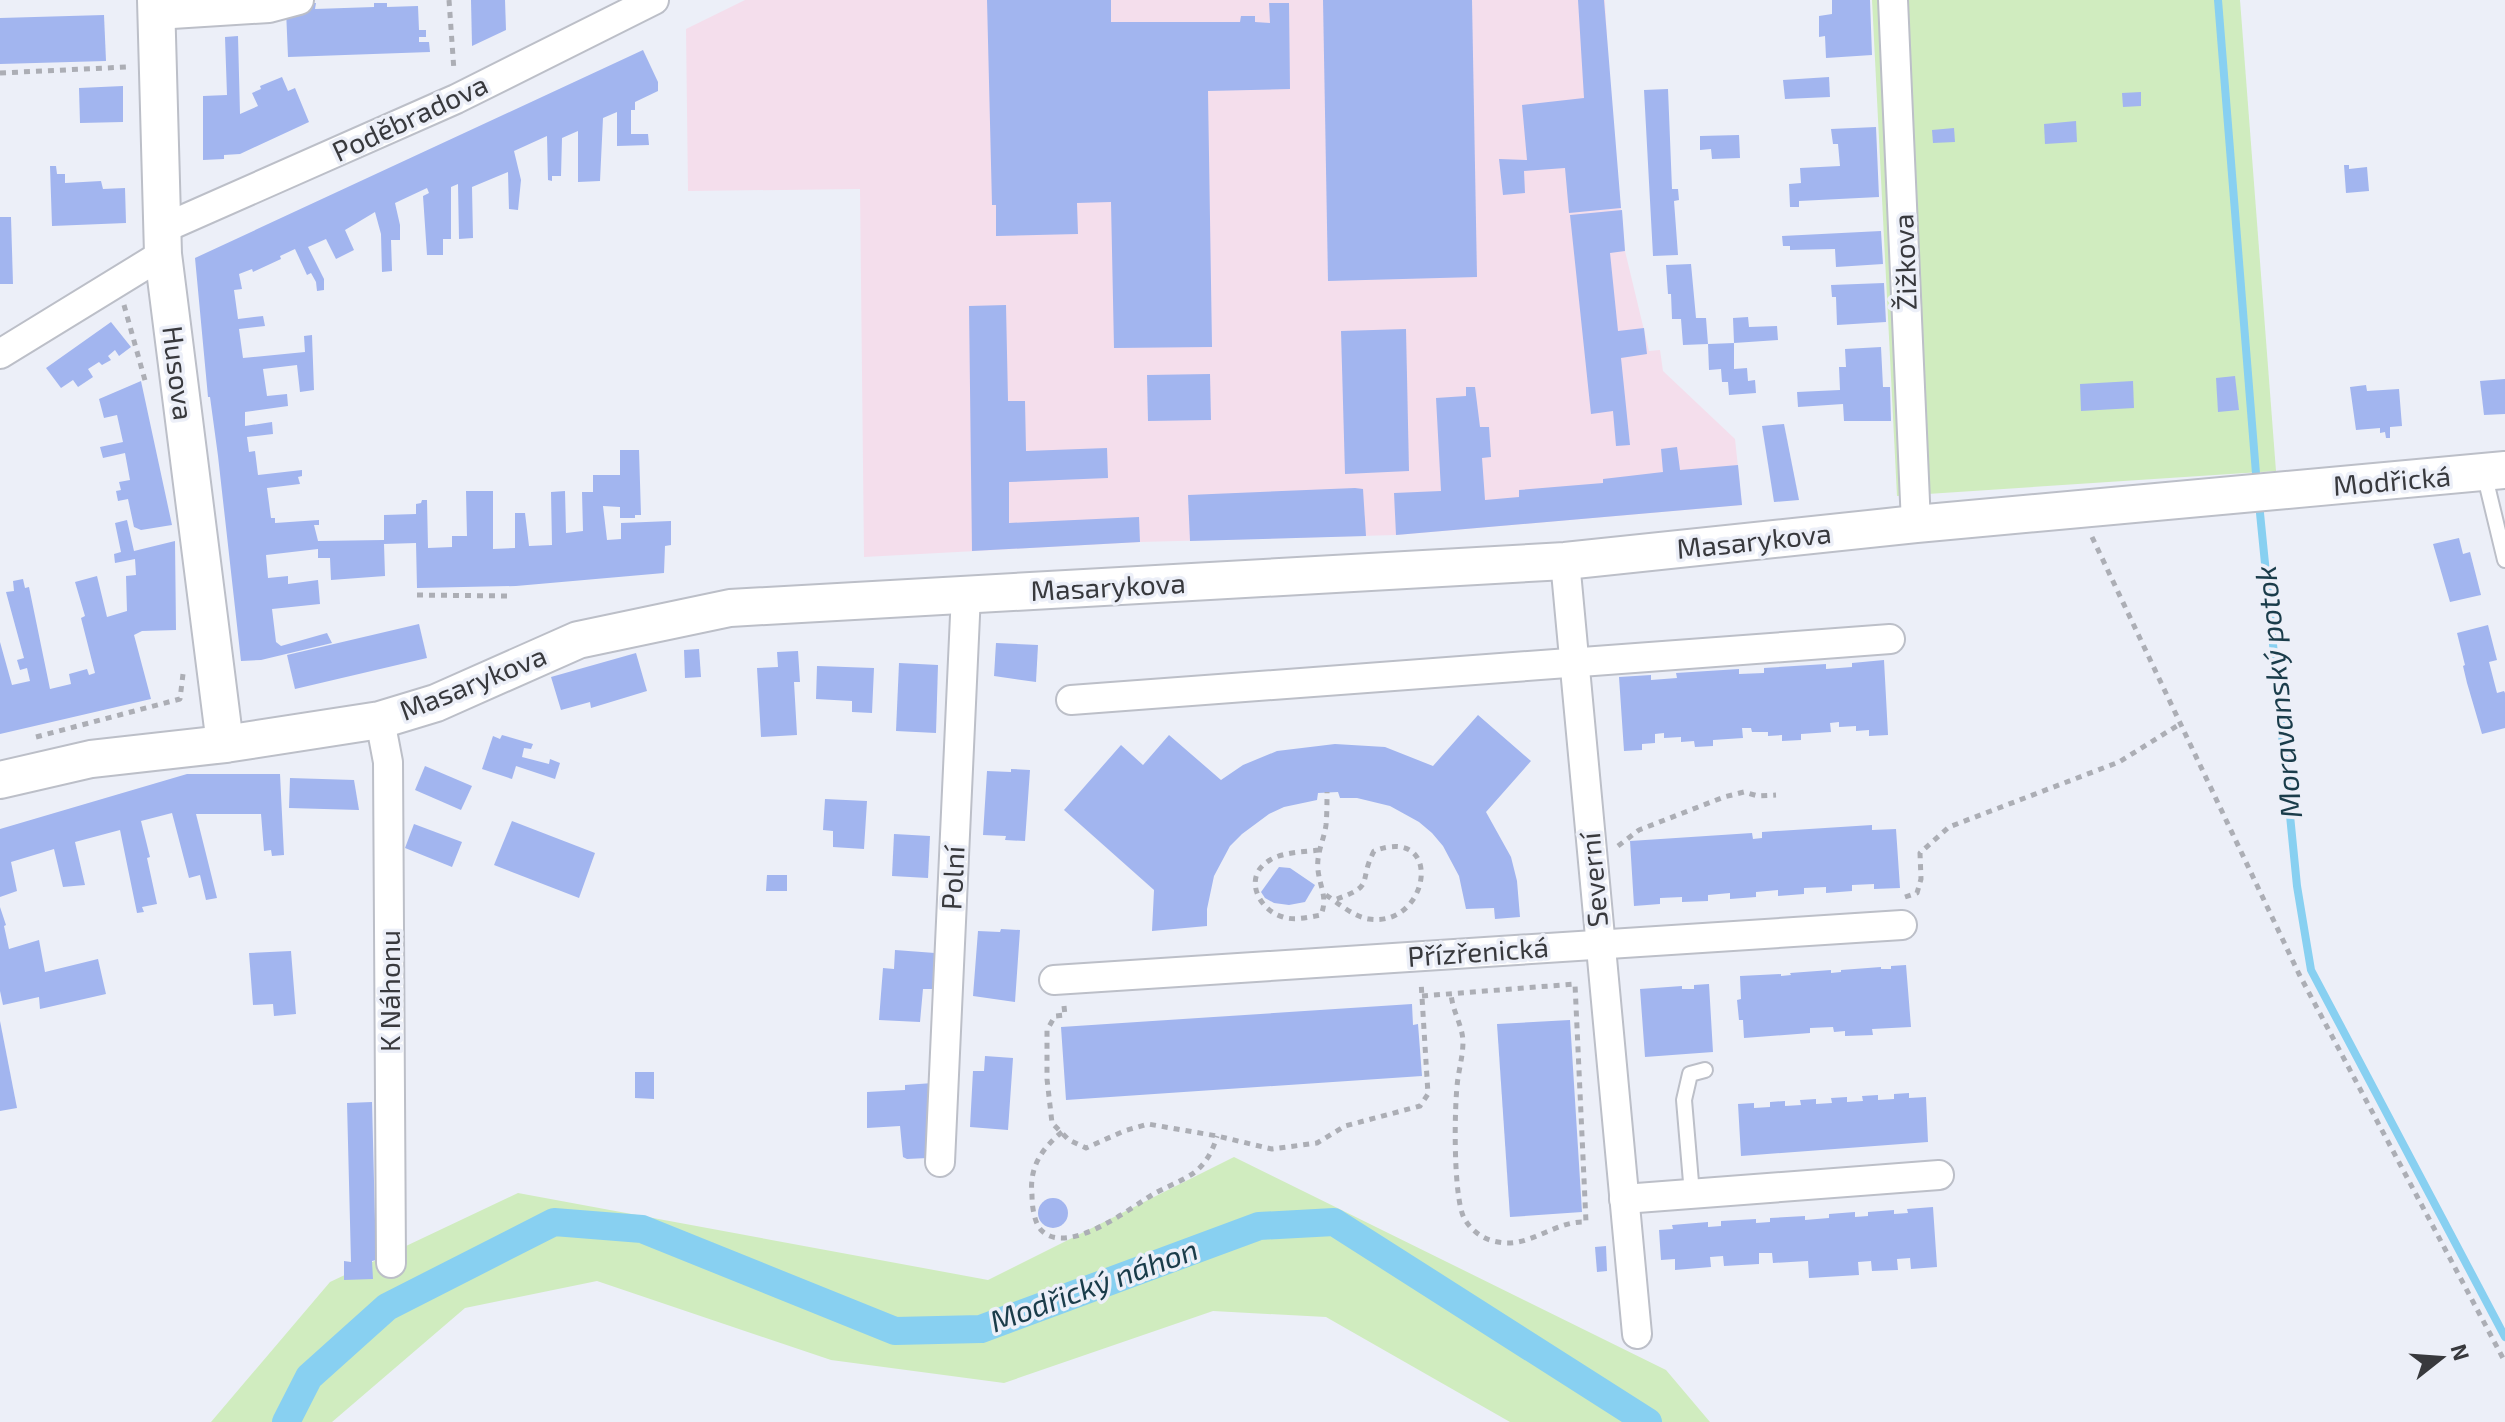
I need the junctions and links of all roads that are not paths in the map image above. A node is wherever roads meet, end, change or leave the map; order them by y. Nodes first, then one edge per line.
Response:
1 (299, 0) edge
2 (654, 0) edge
3 (1893, 0) edge
4 (269, 4) edge
5 (156, 7) edge
6 (162, 242) junction
7 (0, 354) edge
8 (2494, 471) edge
9 (2237, 494) joint
10 (1916, 524) junction
11 (2505, 560) edge
12 (1565, 561) junction
13 (966, 594) junction
14 (1890, 639) dead end
15 (1574, 663) junction
16 (1071, 700) dead end
17 (380, 720) junction
18 (225, 744) junction
19 (0, 780) edge
20 (1899, 914) road end
21 (1600, 943) junction
22 (1058, 980) road end
23 (1705, 1070) dead end
24 (940, 1162) dead end
25 (1939, 1175) dead end
26 (1692, 1194) junction
27 (1624, 1199) junction
28 (391, 1263) dead end
29 (1637, 1334) dead end

1 - 4 street
2 - 6 street, Poděbradova
3 - 10 street, Žižkova
4 - 5 street
5 - 6 street, Husova
6 - 7 street, Poděbradova
6 - 18 street, Husova
8 - 9 street, Modřická
8 - 11 lane
9 - 10 street, Masarykova
10 - 12 street, Masarykova
12 - 13 street, Masarykova
12 - 15 street, Severní
13 - 17 street, Masarykova
13 - 24 street, Polní
14 - 15 street
15 - 16 street
15 - 21 street, Severní
17 - 18 street, Masarykova
17 - 28 street, K Náhonu
18 - 19 street, Masarykova
20 - 21 street, Přízřenická
21 - 22 street, Přízřenická
21 - 27 street, Severní
23 - 26 lane
25 - 26 street
26 - 27 street
27 - 29 street, Severní

